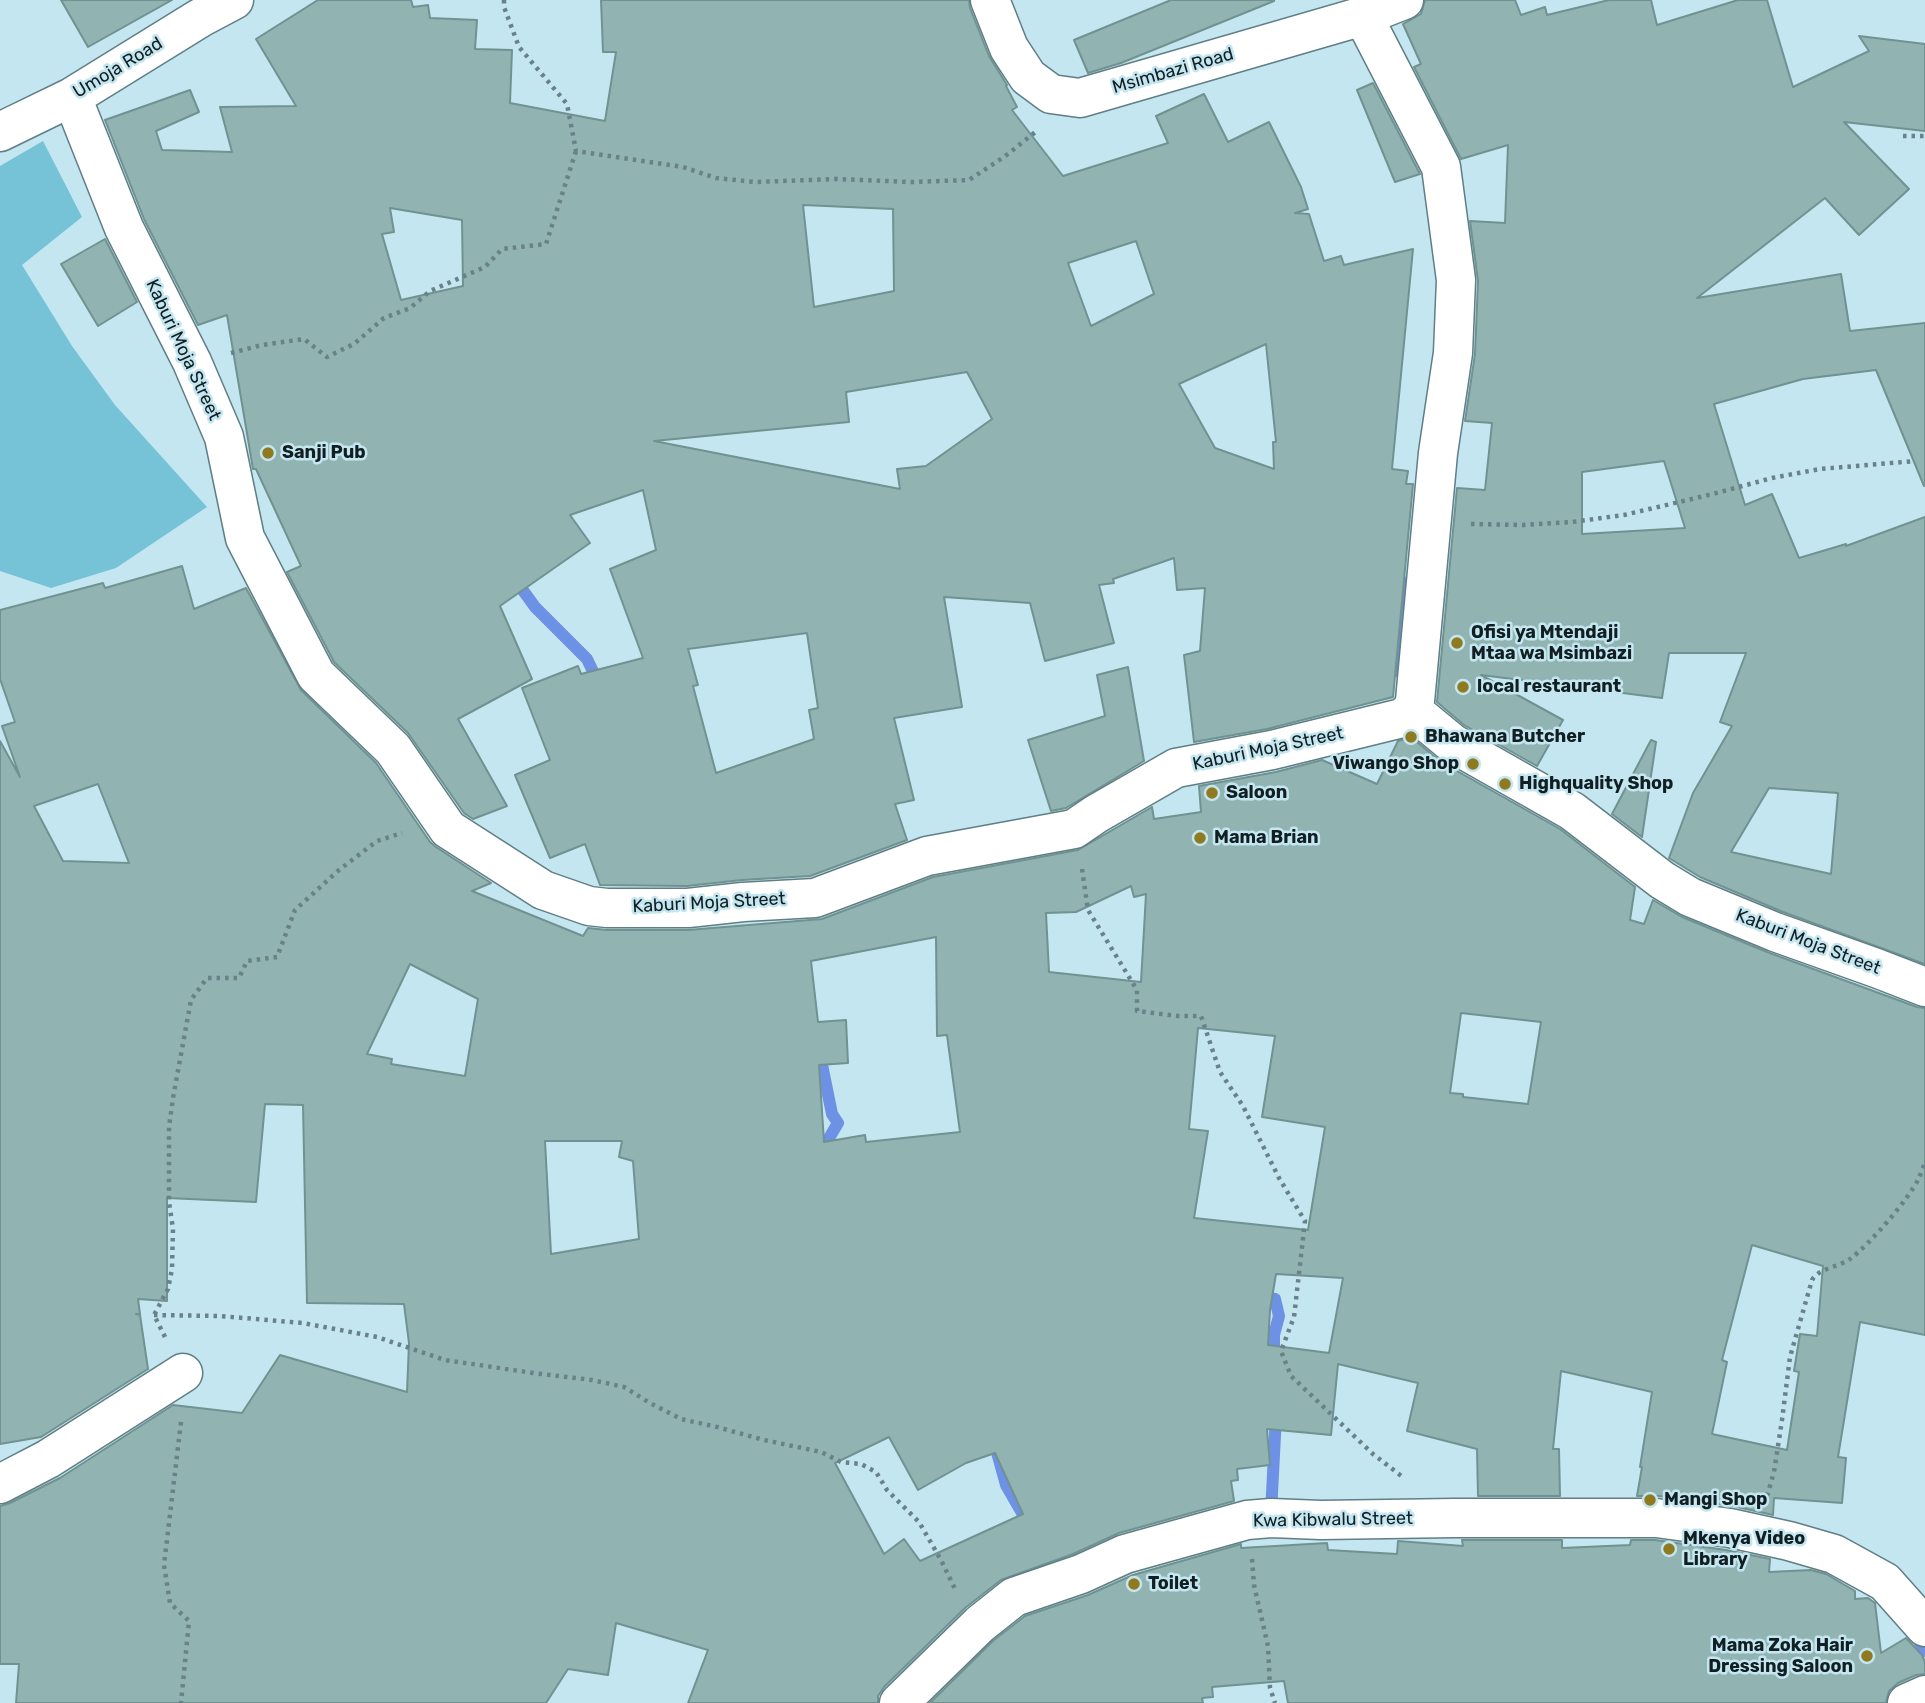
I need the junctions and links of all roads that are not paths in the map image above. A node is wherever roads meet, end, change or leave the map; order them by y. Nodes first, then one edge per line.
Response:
1 (234, 0) edge
2 (990, 0) edge
3 (1404, 0) edge
4 (1363, 16) junction
5 (72, 97) junction
6 (0, 132) edge
7 (1412, 710) junction
8 (1925, 987) edge
9 (183, 1373) road end
10 (0, 1484) edge
11 (1925, 1627) edge
12 (1925, 1695) edge
13 (899, 1703) edge
14 (1907, 1703) edge

1 - 5 street, Umoja Road
2 - 4 street, Msimbazi Road
3 - 4 street, Msimbazi Road
4 - 7 street
5 - 6 street, Umoja Road
5 - 7 street, Kaburi Moja Street
7 - 8 street, Kaburi Moja Street
9 - 10 street
11 - 13 street, Kwa Kibwalu Street
12 - 14 street

